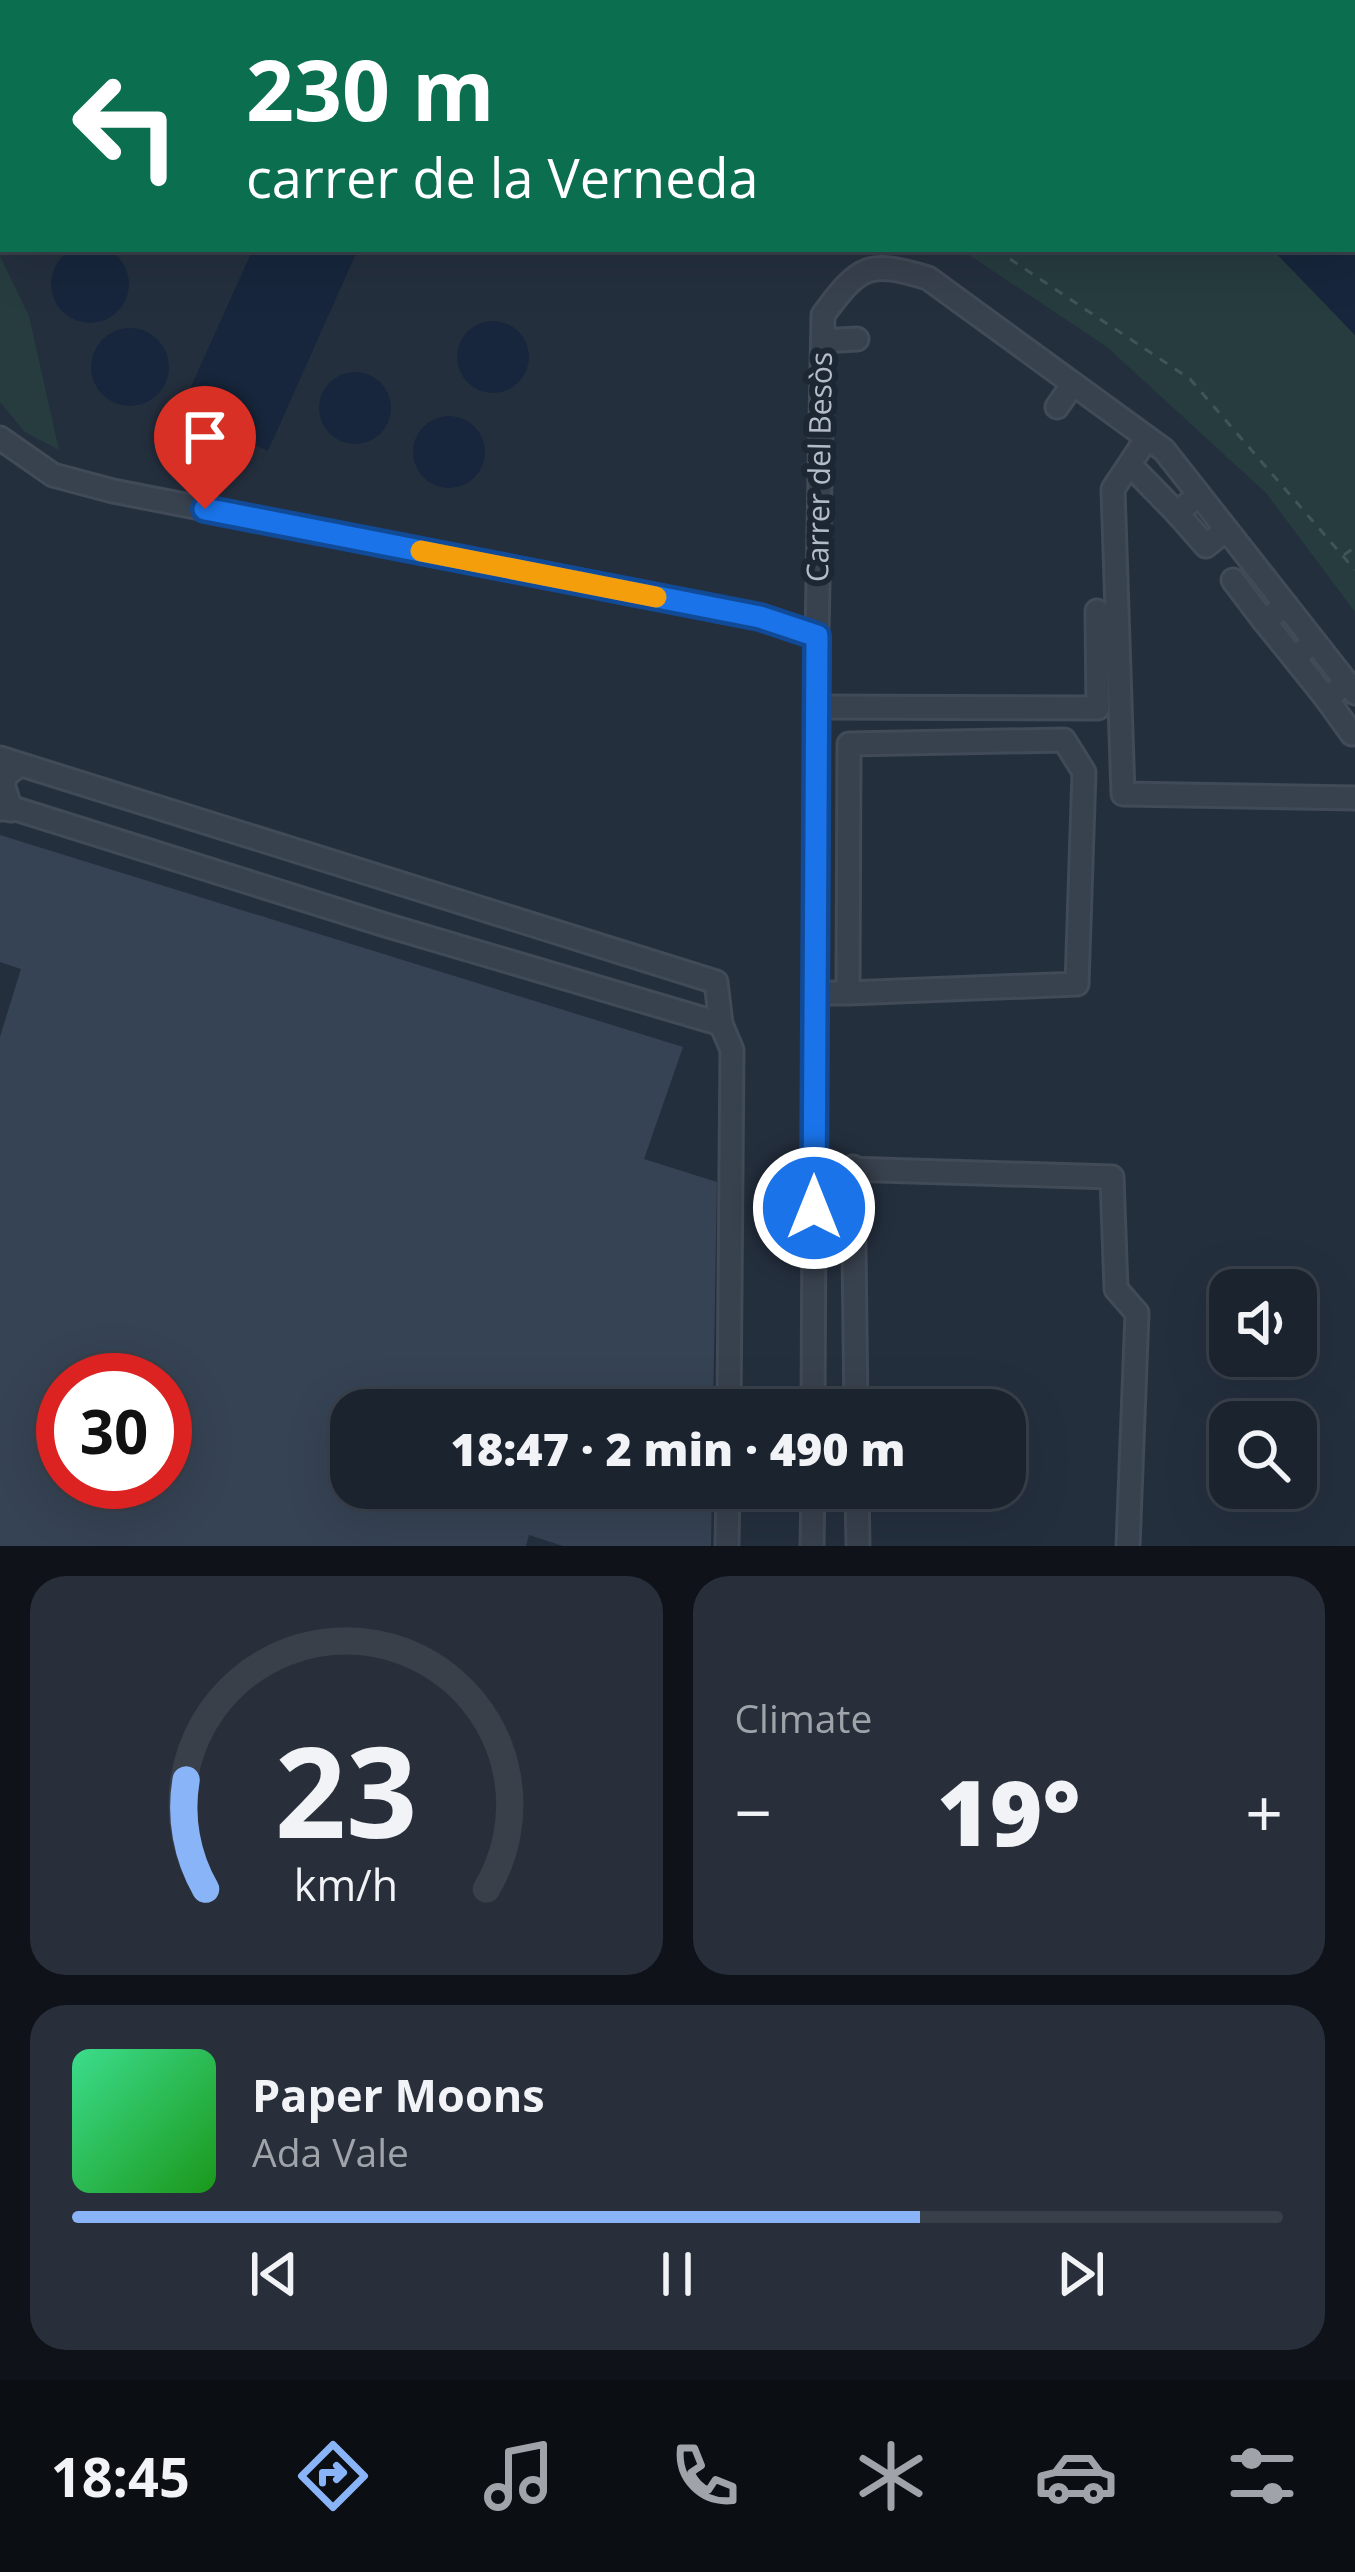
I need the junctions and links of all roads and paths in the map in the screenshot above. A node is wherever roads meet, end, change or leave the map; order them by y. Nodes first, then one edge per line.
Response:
1 (1000, 252) edge
2 (856, 339) dead end
3 (823, 341) junction
4 (1073, 384) junction
5 (1057, 406) dead end
6 (0, 438) edge
7 (1147, 438) junction
8 (1130, 465) junction
9 (1179, 470) junction
10 (1156, 491) junction
11 (1199, 495) junction
12 (1178, 513) junction
13 (1226, 530) junction
14 (1206, 546) junction
15 (1355, 547) edge
16 (1342, 556) junction
17 (1253, 564) junction
18 (1355, 570) edge
19 (1233, 580) junction
20 (1286, 605) junction
21 (1097, 611) dead end
22 (1264, 621) junction
23 (817, 636) junction
24 (1315, 642) junction
25 (1294, 658) junction
26 (1351, 688) edge
27 (1326, 698) junction
28 (827, 707) junction
29 (1354, 734) edge
30 (10, 762) edge
31 (1355, 798) edge
32 (816, 808) junction
33 (6, 810) edge
34 (848, 811) junction
35 (236, 833) junction
36 (848, 873) junction
37 (224, 875) junction
38 (816, 876) junction
39 (815, 993) junction
40 (848, 993) junction
41 (721, 1024) junction
42 (853, 1167) junction
43 (814, 1168) junction
44 (729, 1389) edge
45 (813, 1389) edge
46 (856, 1389) edge
47 (728, 1509) edge
48 (813, 1509) edge
49 (857, 1509) edge
50 (727, 1546) edge
51 (812, 1546) edge
52 (858, 1546) edge
53 (1128, 1546) edge

1 - 16 path
2 - 3 street
3 - 4 street, Carrer del Besòs
3 - 23 street, Carrer del Besòs
4 - 5 street
4 - 7 street
6 - 23 street
7 - 8 street
7 - 9 street
8 - 10 street
8 - 31 street
9 - 10 street
9 - 11 street
10 - 12 street
11 - 12 street
11 - 13 street
12 - 14 street
13 - 14 street
13 - 17 street
14 - 19 street
15 - 16 path
16 - 18 path
17 - 19 street
17 - 20 street
19 - 22 street
20 - 22 street
20 - 24 street
21 - 28 street
22 - 25 street
23 - 28 street, Carrer del Besòs
24 - 25 street
24 - 26 street
25 - 27 street
26 - 27 street
27 - 29 street
28 - 32 street, Carrer del Besòs
30 - 33 street
30 - 35 street
32 - 34 street
32 - 38 street, Carrer del Besòs
33 - 37 street
34 - 36 street
34 - 40 street
35 - 37 street
35 - 41 street
36 - 38 street
36 - 40 street
37 - 41 street
38 - 39 street, Carrer del Besòs
39 - 40 street
39 - 43 street, Carrer del Besòs
41 - 44 street
42 - 43 street
42 - 46 street
42 - 53 street
43 - 45 street, Carrer del Besòs
47 - 50 street
48 - 51 street
49 - 52 street

